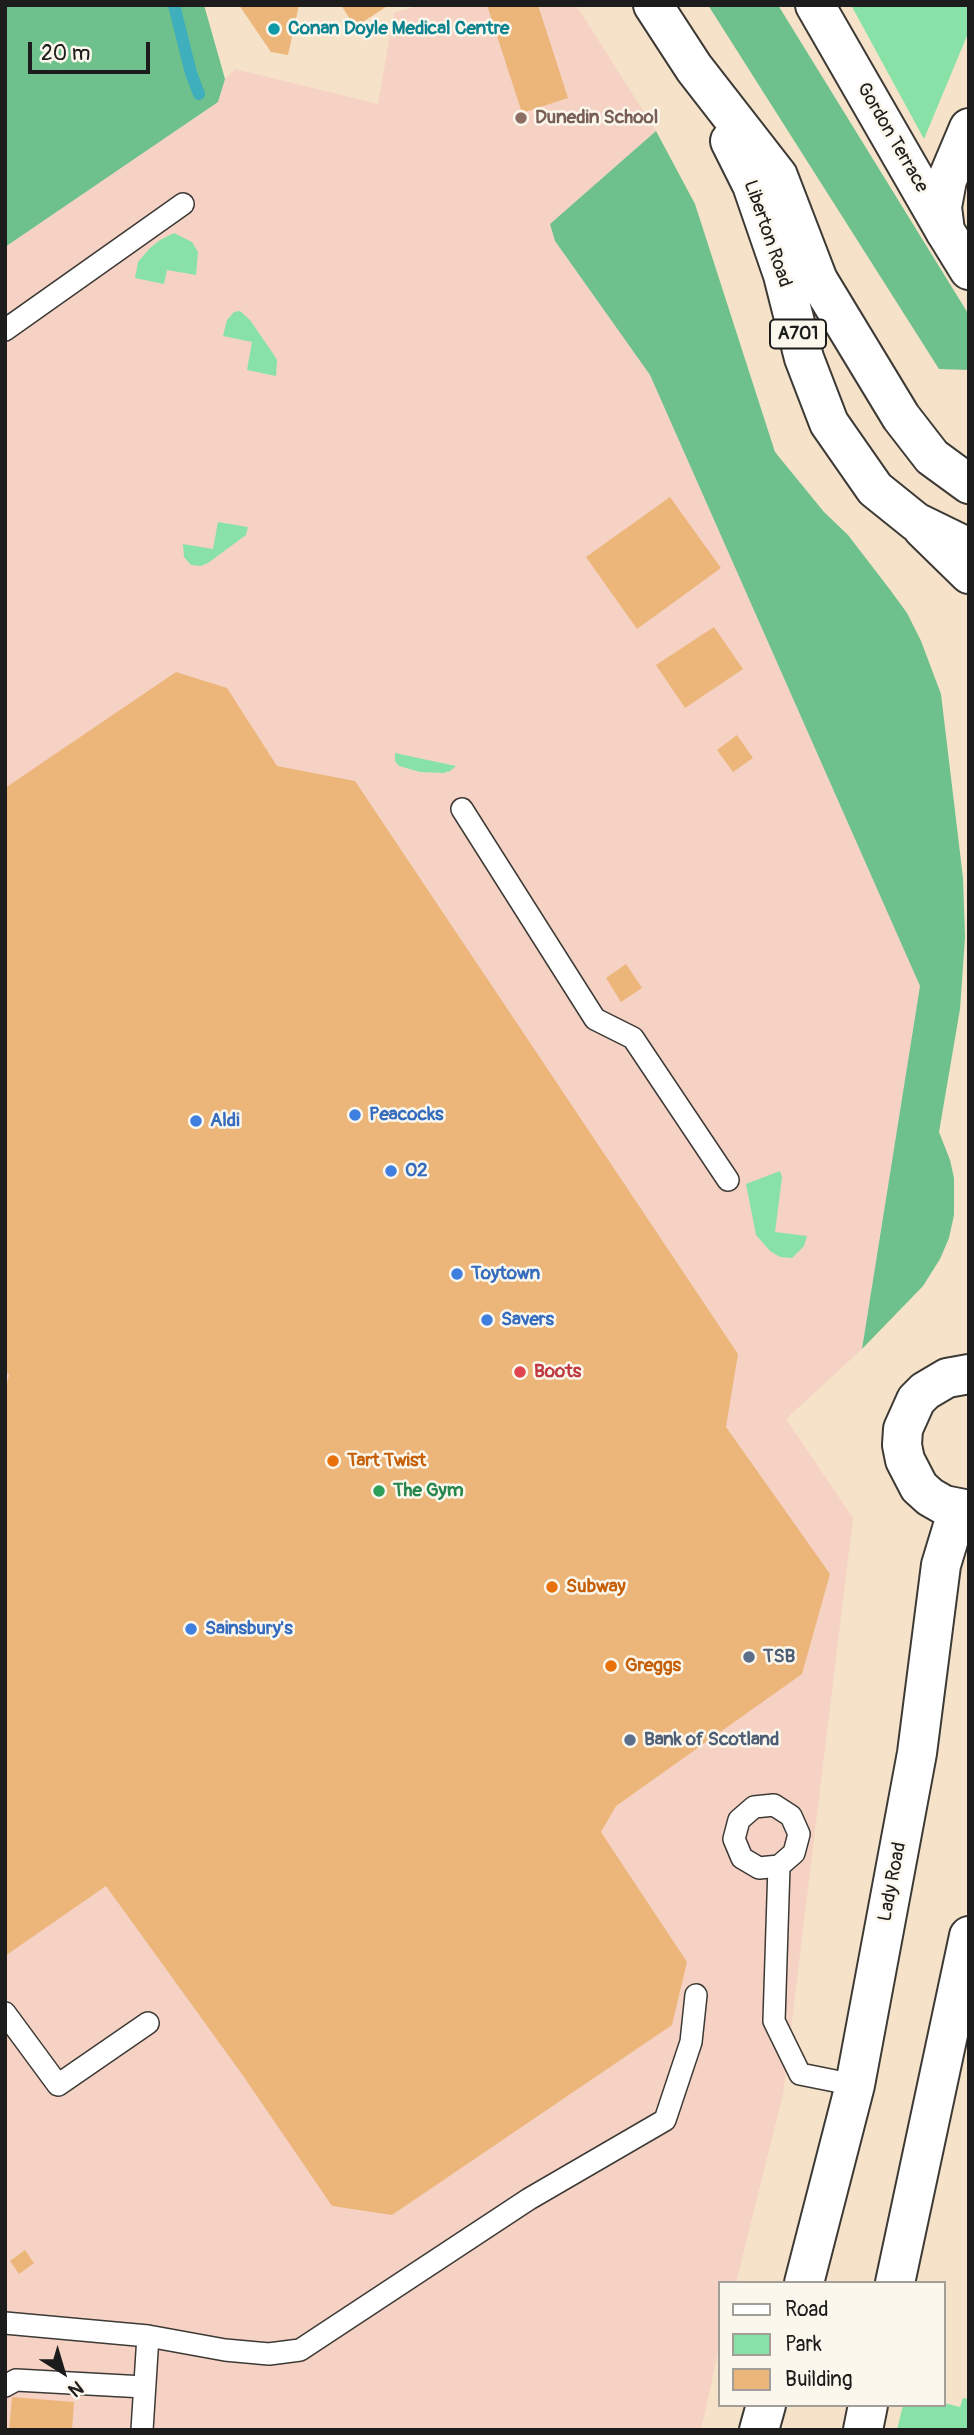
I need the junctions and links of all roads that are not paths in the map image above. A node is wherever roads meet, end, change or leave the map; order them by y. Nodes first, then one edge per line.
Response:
1 (653, 5) edge
2 (815, 5) edge
3 (694, 68) junction
4 (969, 128) edge
5 (183, 204) dead end
6 (946, 231) junction
7 (969, 270) edge
8 (5, 330) edge
9 (969, 484) edge
10 (916, 522) junction
11 (969, 548) edge
12 (969, 574) edge
13 (461, 808) dead end
14 (728, 1180) dead end
15 (966, 1370) edge
16 (964, 1510) edge
17 (779, 1866) dead end
18 (969, 1936) edge
19 (695, 1995) dead end
20 (5, 2013) edge
21 (148, 2023) dead end
22 (12, 2035) edge
23 (855, 2085) junction
24 (809, 2273) edge
25 (895, 2281) edge
26 (5, 2323) edge
27 (148, 2336) junction
28 (5, 2386) edge
29 (144, 2387) junction
30 (765, 2407) edge
31 (791, 2407) edge
32 (868, 2407) edge
33 (142, 2430) edge
34 (759, 2430) edge
35 (787, 2430) edge
36 (863, 2430) edge

1 - 3 street, Liberton Road / A701
2 - 6 street, Gordon Terrace
3 - 9 street, Liberton Road / A701
3 - 10 street, Liberton Road / A701
4 - 6 street
5 - 8 lane
6 - 7 street, Gordon Terrace
10 - 11 street, Liberton Road / A701
10 - 12 street
13 - 14 lane
15 - 16 street, Lady Road
16 - 23 street, Lady Road
17 - 23 lane
18 - 25 street
19 - 27 lane
20 - 22 lane
21 - 22 lane
23 - 24 street, Lady Road
26 - 27 lane
27 - 29 lane
28 - 29 lane
29 - 33 lane
30 - 34 street
31 - 35 street
32 - 36 street

